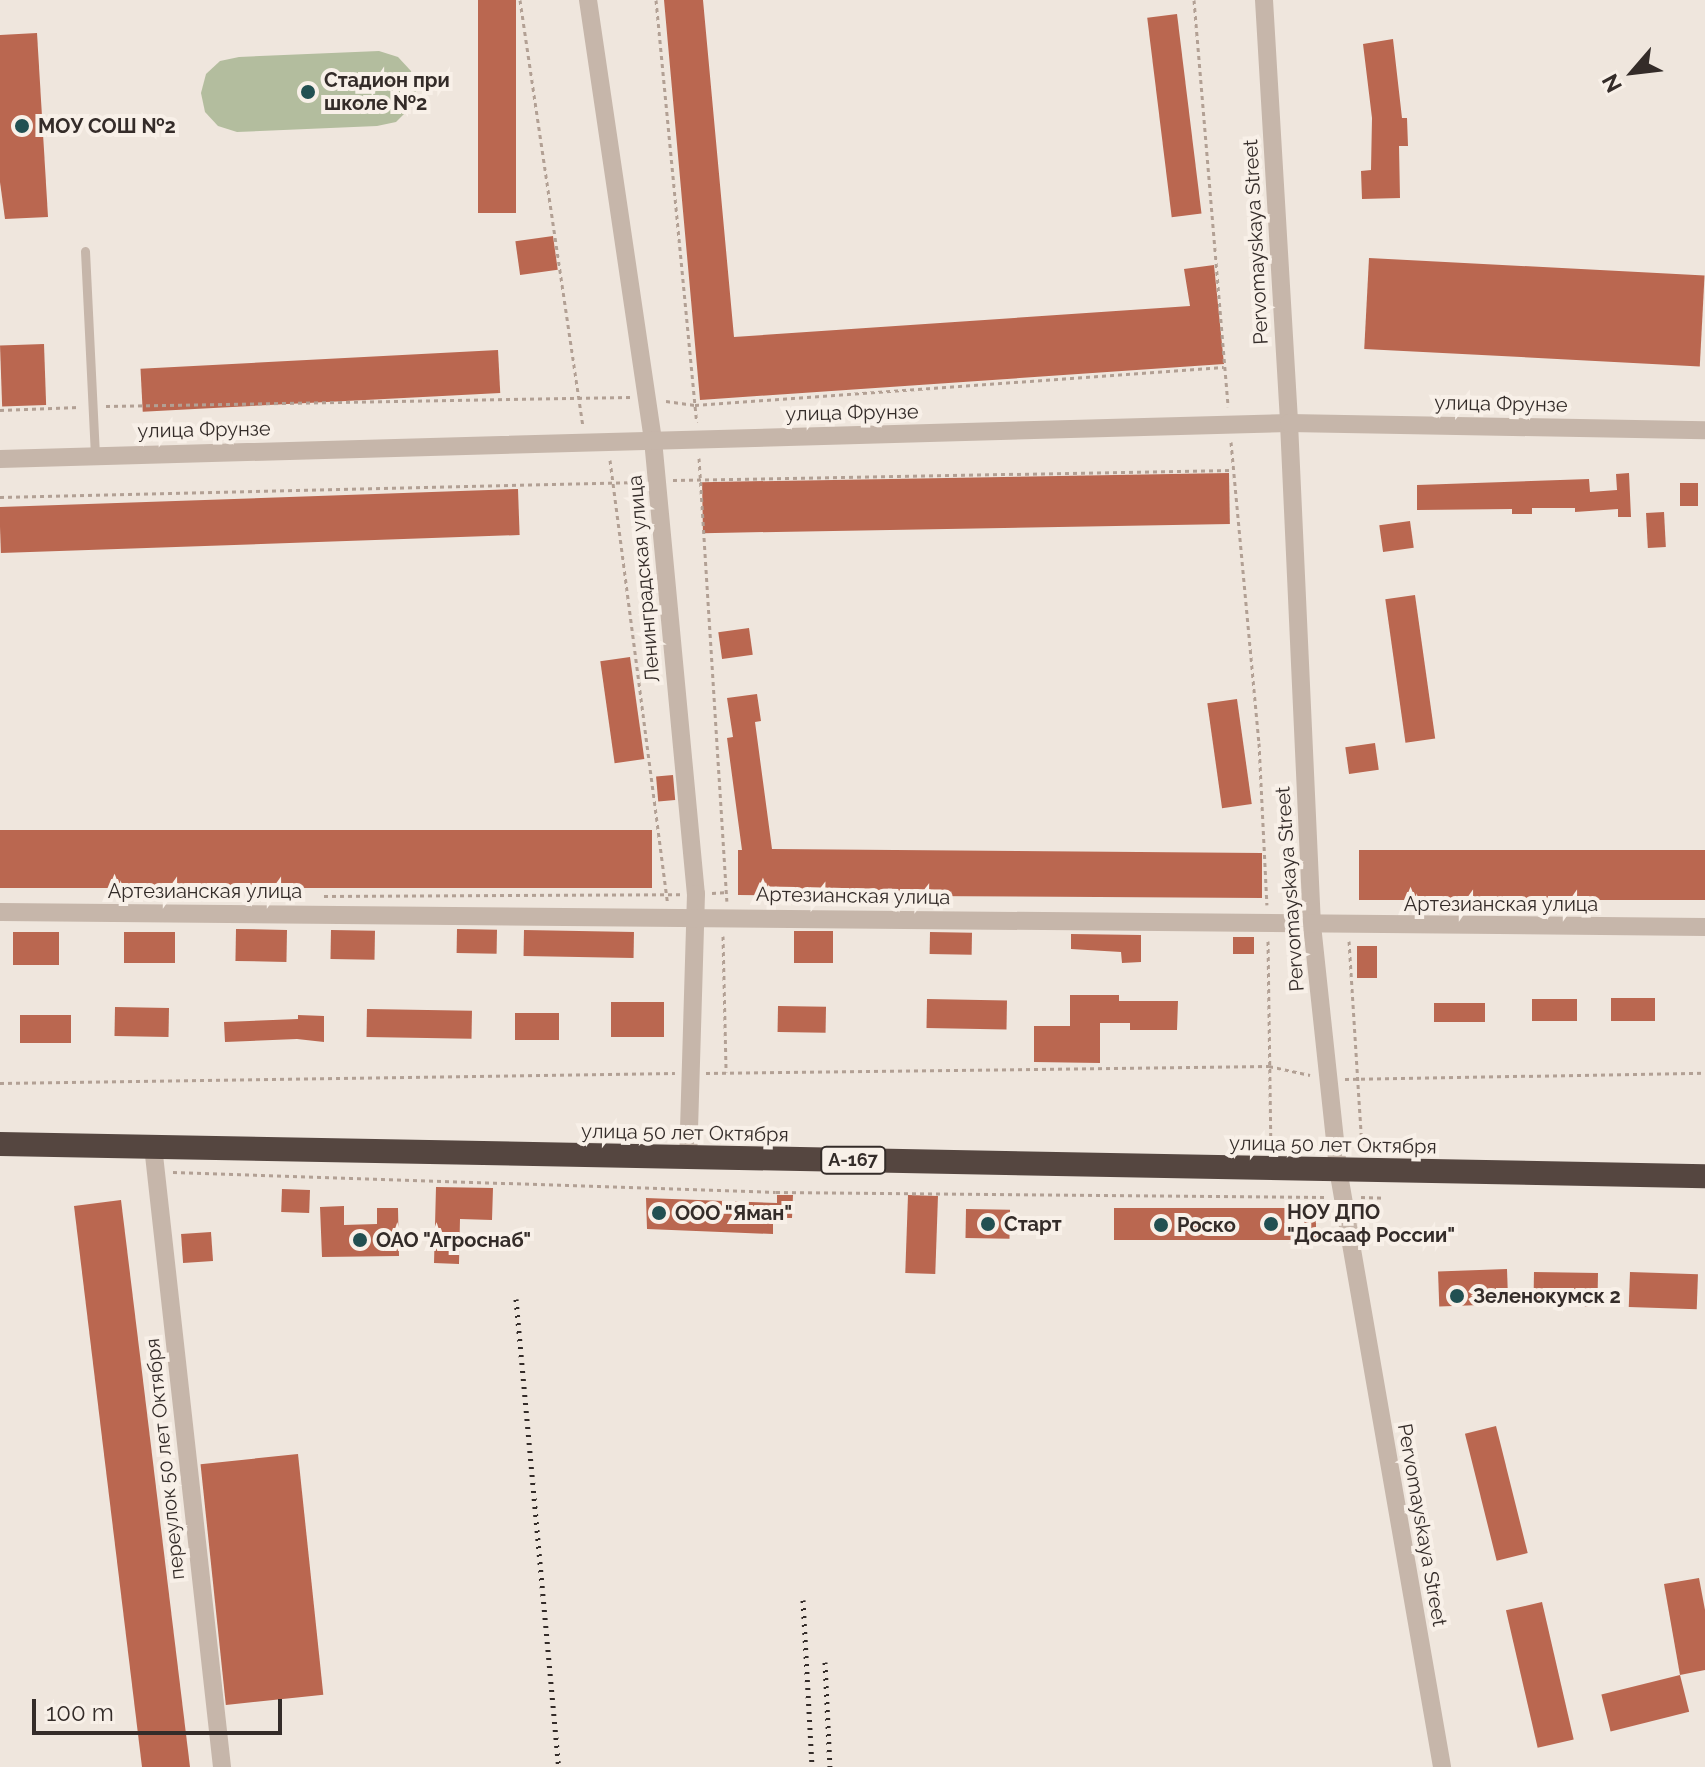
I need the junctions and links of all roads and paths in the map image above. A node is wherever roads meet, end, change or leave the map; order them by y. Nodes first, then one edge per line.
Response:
1 (520, 0) edge
2 (588, 0) edge
3 (1194, 0) edge
4 (1264, 0) edge
5 (85, 251) dead end
6 (1224, 367) junction
7 (579, 398) junction
8 (647, 399) junction
9 (93, 407) junction
10 (0, 410) edge
11 (1289, 423) junction
12 (1229, 425) junction
13 (1705, 430) edge
14 (653, 440) junction
15 (608, 441) junction
16 (585, 442) junction
17 (95, 455) junction
18 (0, 459) edge
19 (1233, 470) junction
20 (657, 480) junction
21 (612, 484) junction
22 (0, 497) edge
23 (728, 892) dead end
24 (667, 894) junction
25 (696, 894) junction
26 (317, 896) dead end
27 (0, 912) edge
28 (667, 916) junction
29 (697, 916) junction
30 (1267, 923) junction
31 (1312, 925) junction
32 (1348, 925) junction
33 (1705, 927) edge
34 (723, 932) dead end
35 (1269, 1066) junction
36 (726, 1072) junction
37 (693, 1073) junction
38 (1705, 1073) edge
39 (1328, 1079) junction
40 (1356, 1079) junction
41 (0, 1083) edge
42 (0, 1144) edge
43 (153, 1146) junction
44 (688, 1157) junction
45 (1271, 1168) junction
46 (1338, 1169) junction
47 (1363, 1170) junction
48 (155, 1172) junction
49 (1705, 1176) edge
50 (1343, 1196) junction
51 (1273, 1197) junction
52 (1364, 1197) junction
53 (1385, 1198) dead end
54 (222, 1767) edge
55 (1442, 1767) edge

1 - 7 path
2 - 8 street, Ленинградская улица
3 - 6 path
4 - 11 street, Pervomayskaya Street
5 - 9 lane
6 - 8 path
6 - 12 path
7 - 8 path
7 - 9 path
7 - 16 path
8 - 14 street, Ленинградская улица
9 - 10 path
9 - 17 lane
11 - 12 street, улица Фрунзе
11 - 13 street, улица Фрунзе
11 - 31 street, Pervomayskaya Street
12 - 14 street, улица Фрунзе
12 - 19 path
14 - 15 street, улица Фрунзе
14 - 20 street, Ленинградская улица
15 - 16 street, улица Фрунзе
15 - 21 path
16 - 17 street, улица Фрунзе
17 - 18 street, улица Фрунзе
19 - 20 path
19 - 30 path
20 - 21 path
20 - 25 street, Ленинградская улица
21 - 22 path
21 - 24 path
23 - 25 path
24 - 25 path
24 - 26 path
24 - 28 path
25 - 29 street, Ленинградская улица
27 - 28 street, Артезианская улица
28 - 29 street, Артезианская улица
29 - 30 street, Артезианская улица
29 - 37 street, Ленинградская улица
30 - 31 street, Артезианская улица
30 - 35 path
31 - 32 street, Артезианская улица
31 - 39 street, Pervomayskaya Street
32 - 33 street, Артезианская улица
32 - 40 path
34 - 36 path
35 - 36 path
35 - 39 path
35 - 45 path
36 - 37 path
37 - 41 path
37 - 44 street, Ленинградская улица
38 - 40 path
39 - 40 path
39 - 46 street, Pervomayskaya Street
40 - 47 path
42 - 43 highway, улица 50 лет Октября / А-167
43 - 44 highway, улица 50 лет Октября / А-167
43 - 48 street, переулок 50 лет Октября
44 - 45 highway, улица 50 лет Октября / А-167
45 - 46 highway, улица 50 лет Октября / А-167
45 - 51 path
46 - 47 highway, улица 50 лет Октября / А-167
46 - 50 street, Pervomayskaya Street
47 - 49 highway, улица 50 лет Октября / А-167
47 - 52 path
48 - 51 path
48 - 54 street, переулок 50 лет Октября
50 - 51 path
50 - 52 path
50 - 55 street, Pervomayskaya Street
52 - 53 path

